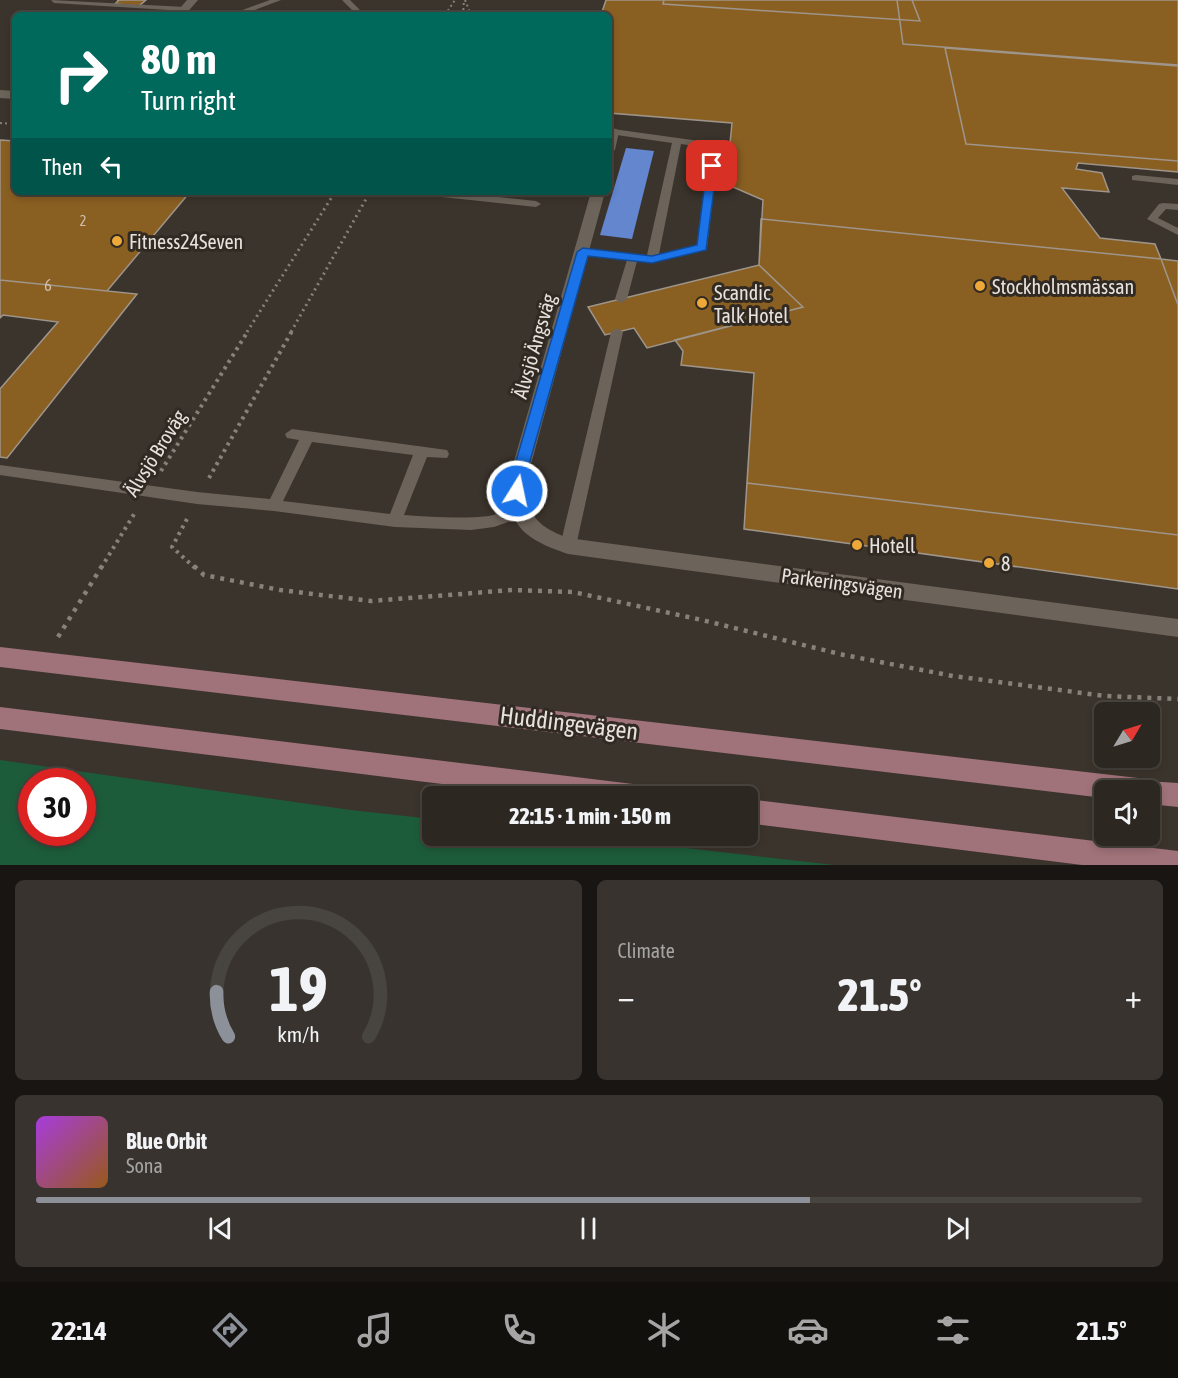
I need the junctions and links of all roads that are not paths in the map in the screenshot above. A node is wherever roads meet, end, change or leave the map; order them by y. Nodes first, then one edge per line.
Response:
1 (193, 0) edge
2 (277, 0) edge
3 (346, 0) edge
4 (54, 1) edge
5 (182, 12) edge
6 (242, 12) edge
7 (358, 12) edge
8 (612, 132) edge
9 (677, 140) junction
10 (1136, 178) dead end
11 (1178, 182) edge
12 (451, 195) edge
13 (597, 195) edge
14 (536, 204) dead end
15 (1178, 207) edge
16 (1178, 232) edge
17 (583, 252) junction
18 (633, 258) junction
19 (652, 259) junction
20 (621, 299) dead end
21 (617, 332) dead end
22 (292, 434) dead end
23 (308, 436) junction
24 (422, 451) junction
25 (442, 454) dead end
26 (0, 470) edge
27 (274, 505) junction
28 (520, 512) junction
29 (395, 521) junction
30 (568, 546) junction
31 (1178, 628) edge
32 (0, 657) edge
33 (0, 718) edge
34 (1094, 785) edge
35 (552, 786) edge
36 (1160, 793) edge
37 (1178, 795) edge
38 (758, 812) edge
39 (1178, 864) edge

1 - 5 street
2 - 6 lane
3 - 7 lane
4 - 5 lane
8 - 9 lane
9 - 19 lane
9 - 19 lane
10 - 11 lane
12 - 14 lane
13 - 17 street, Älvsjö Ängsväg
15 - 16 lane
17 - 18 lane
17 - 28 street, Älvsjö Ängsväg
18 - 19 lane
18 - 20 lane
21 - 30 lane
22 - 23 lane
23 - 24 lane
23 - 27 lane
24 - 25 lane
24 - 29 lane
26 - 27 lane
27 - 29 lane
28 - 29 lane
28 - 30 street, Parkeringsvägen
30 - 31 street, Parkeringsvägen
32 - 34 main road, Huddingevägen
33 - 35 main road
36 - 37 main road
38 - 39 main road

